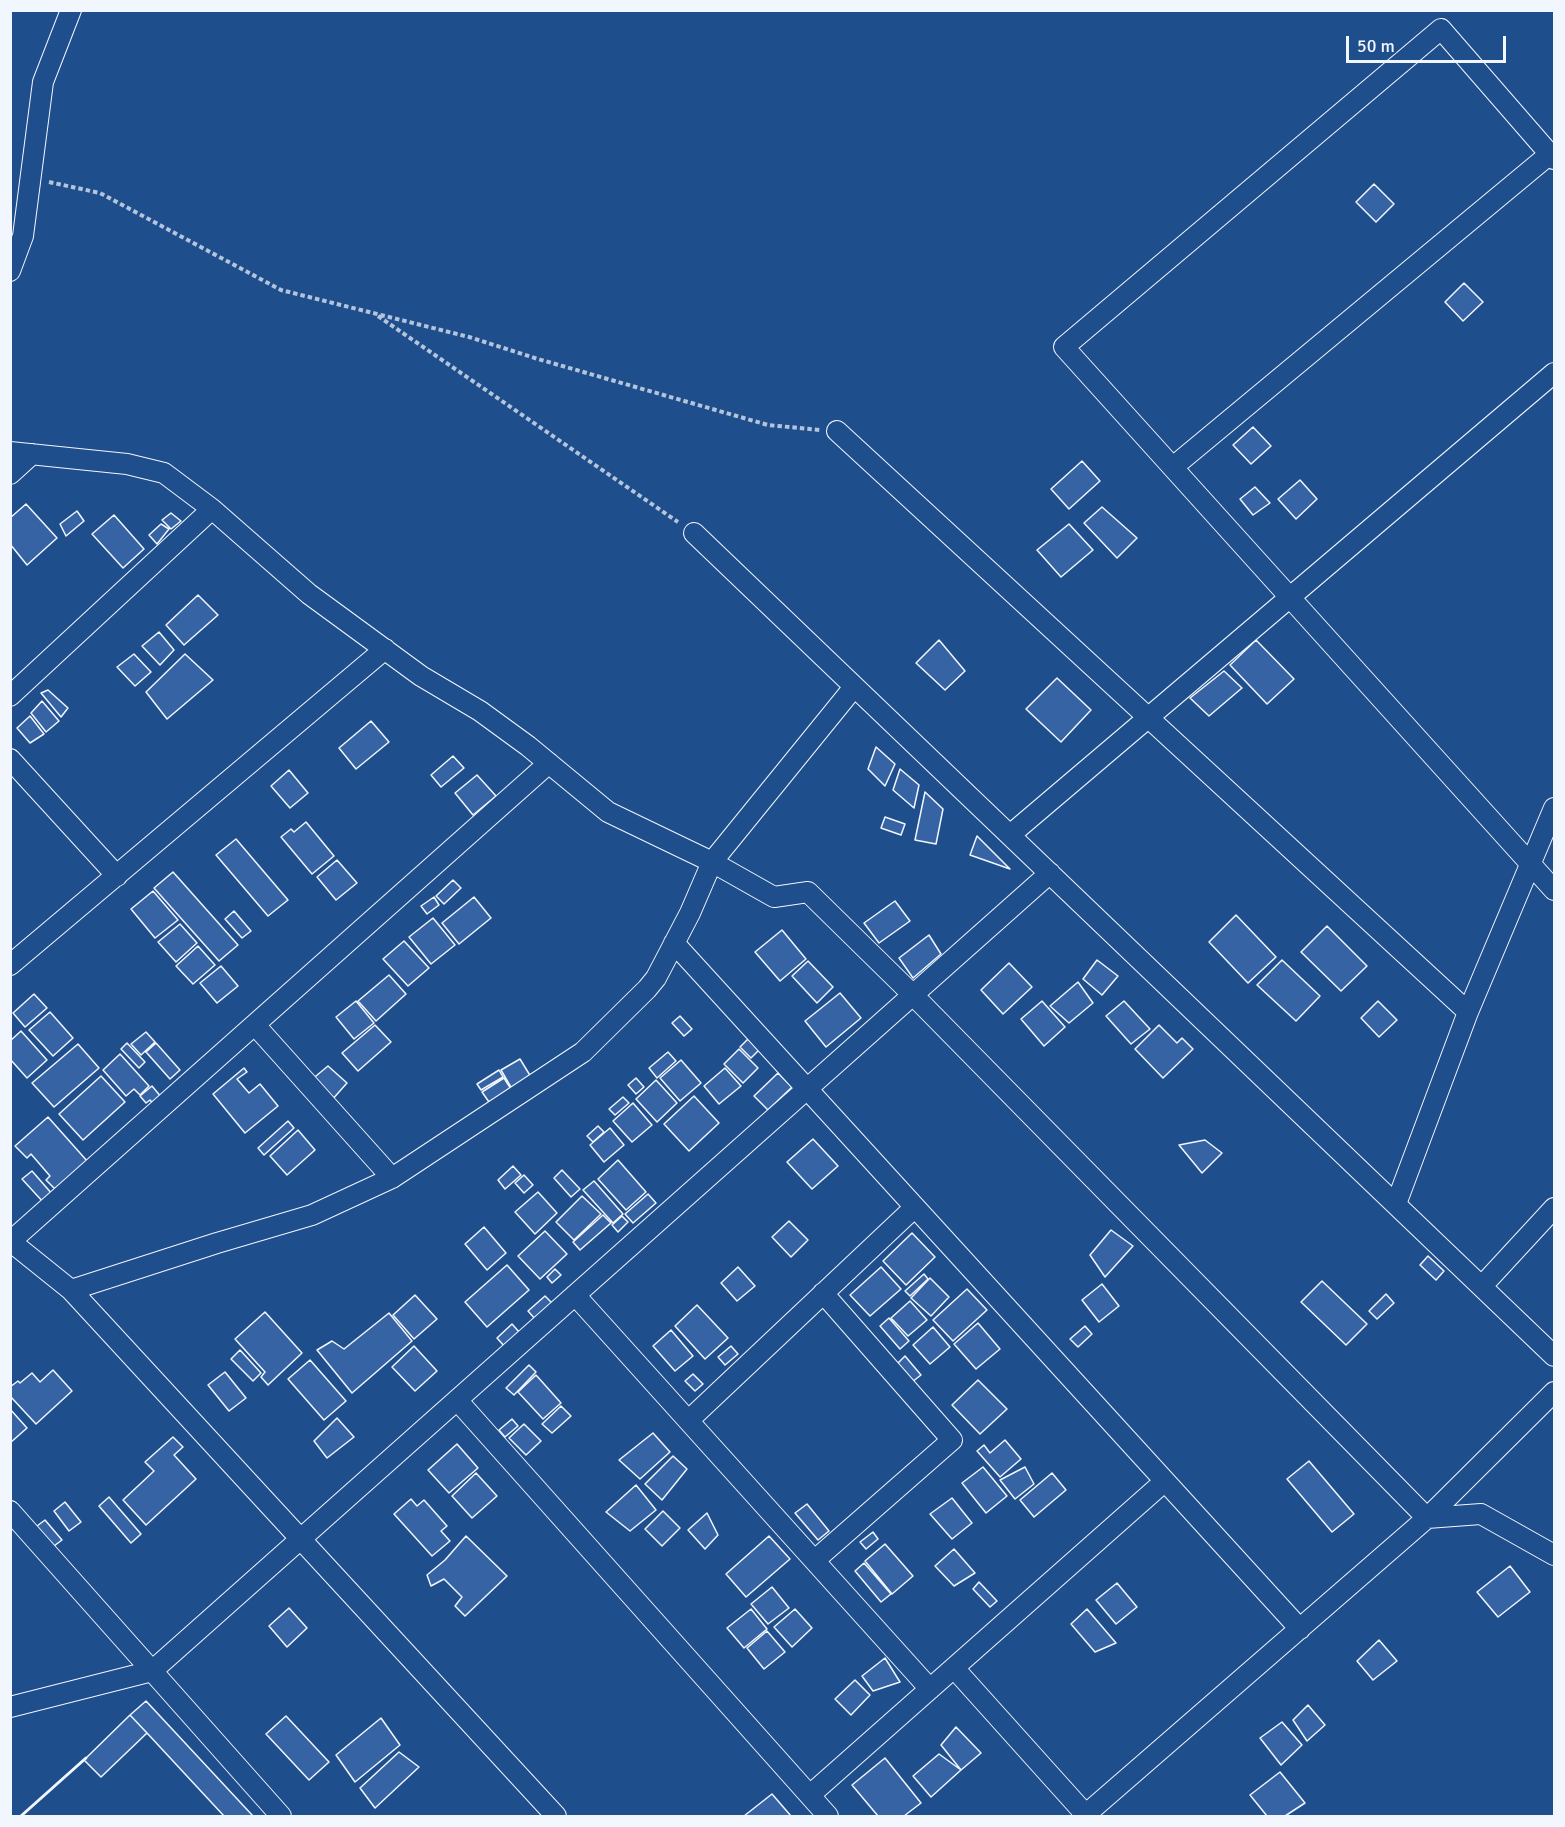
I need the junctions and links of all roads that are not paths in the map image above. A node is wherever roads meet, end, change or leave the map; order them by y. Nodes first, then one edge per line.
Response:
1 (71, 10) edge
2 (1552, 157) edge
3 (10, 271) edge
4 (1554, 373) edge
5 (837, 431) road end
6 (10, 452) edge
7 (32, 454) junction
8 (1173, 467) junction
9 (10, 474) edge
10 (212, 509) junction
11 (694, 533) road end
12 (1290, 597) junction
13 (385, 649) junction
14 (854, 687) junction
15 (10, 696) edge
16 (1148, 718) junction
17 (10, 759) edge
18 (549, 763) junction
19 (1554, 808) edge
20 (1010, 835) junction
21 (712, 862) junction
22 (1531, 862) junction
23 (1050, 873) junction
24 (117, 876) junction
25 (1554, 890) edge
26 (674, 943) junction
27 (10, 965) edge
28 (913, 995) junction
29 (1468, 1012) junction
30 (255, 1025) junction
31 (807, 1089) junction
32 (392, 1178) junction
33 (1396, 1204) junction
34 (915, 1207) junction
35 (1554, 1208) edge
36 (11, 1241) edge
37 (1482, 1286) junction
38 (71, 1290) junction
39 (823, 1293) junction
40 (575, 1295) junction
41 (1554, 1356) edge
42 (1554, 1392) edge
43 (457, 1400) junction
44 (689, 1420) junction
45 (1165, 1481) junction
46 (10, 1511) edge
47 (1427, 1518) junction
48 (300, 1539) junction
49 (1554, 1555) edge
50 (815, 1560) junction
51 (1300, 1629) junction
52 (954, 1668) junction
53 (152, 1671) junction
54 (930, 1689) junction
55 (10, 1707) edge
56 (810, 1795) junction
57 (281, 1816) edge
58 (555, 1816) edge
59 (828, 1816) edge
60 (1085, 1816) edge

1 - 3 street
2 - 8 street
2 - 8 street
4 - 12 street
5 - 16 street
6 - 7 street
7 - 9 street
7 - 10 street
8 - 12 street
10 - 13 street
10 - 15 street
11 - 14 street
12 - 16 street
12 - 22 street
13 - 18 street
13 - 24 street
14 - 20 street
14 - 21 street
16 - 20 street
16 - 29 street
17 - 24 street
18 - 21 street
18 - 30 street
19 - 22 street
20 - 23 street
21 - 26 street
21 - 28 street
22 - 25 street
22 - 29 street
23 - 28 street
23 - 33 street
24 - 27 street
26 - 31 street
26 - 32 street
28 - 31 street
28 - 47 street
29 - 33 street
30 - 32 street
30 - 36 street
31 - 34 street
31 - 40 street
32 - 38 street
33 - 37 street
34 - 39 street
34 - 45 street
35 - 37 street
36 - 38 street
37 - 41 street
38 - 48 street
39 - 44 street
39 - 50 street
40 - 43 street
40 - 44 street
42 - 47 street
43 - 48 street
43 - 56 street
44 - 50 street
45 - 51 street
45 - 52 street
46 - 53 street
47 - 49 street
47 - 51 street
48 - 53 street
48 - 58 street
50 - 54 street
51 - 60 street
52 - 54 street
52 - 60 street
53 - 55 street
53 - 57 street
54 - 56 street
56 - 59 street

